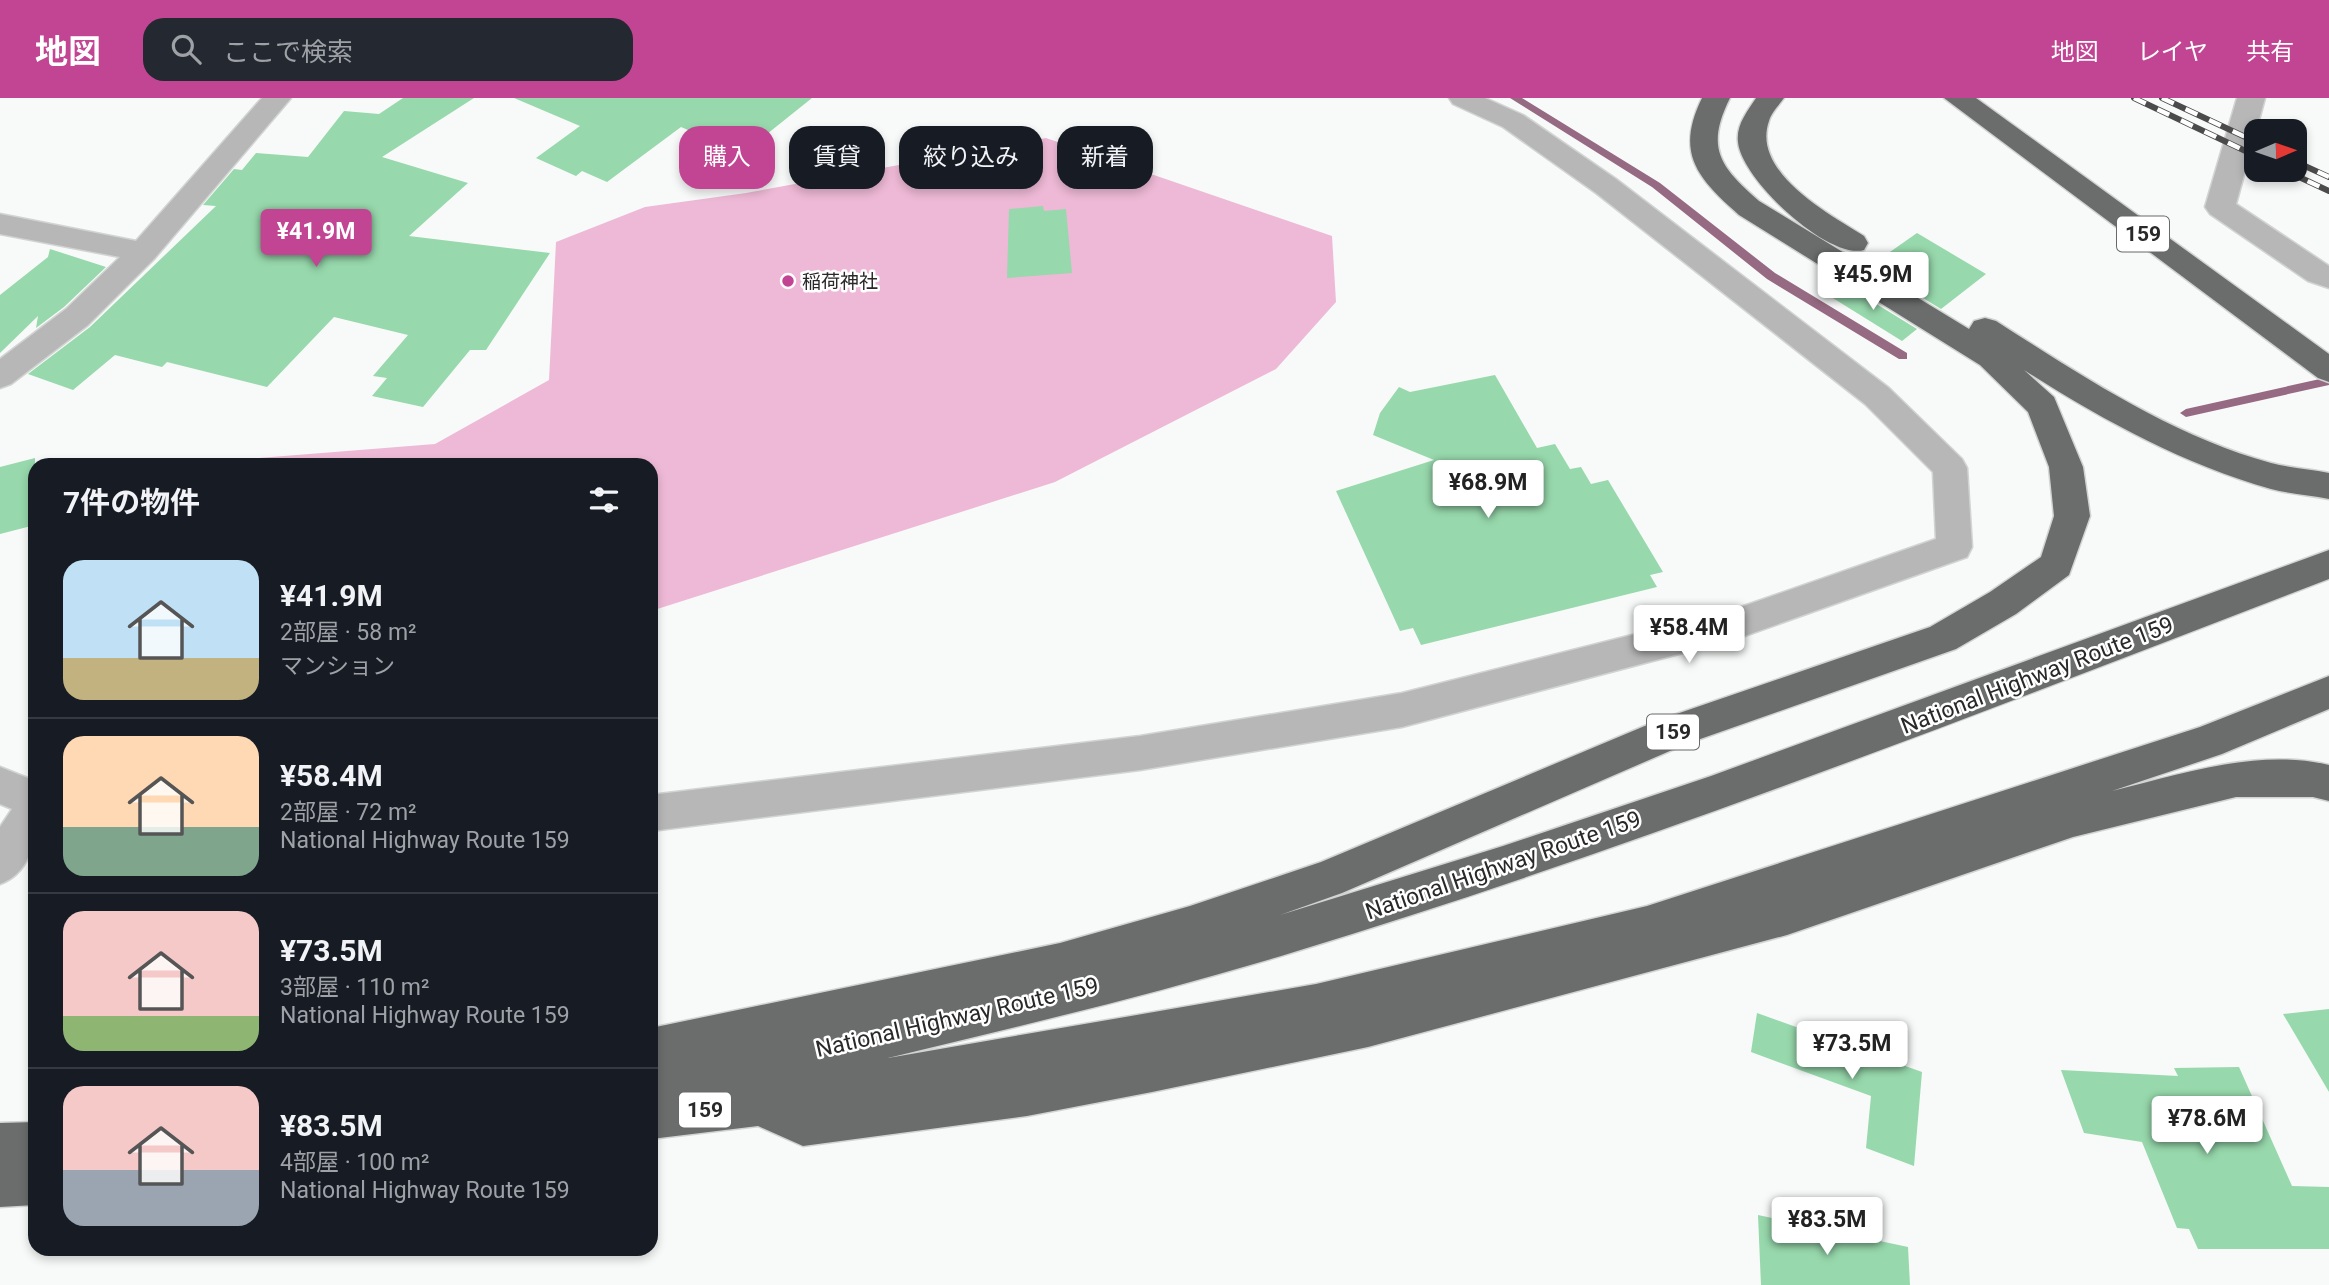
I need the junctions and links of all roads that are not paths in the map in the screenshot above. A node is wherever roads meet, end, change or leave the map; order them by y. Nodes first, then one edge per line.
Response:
1 (277, 98) edge
2 (1462, 98) edge
3 (1716, 98) edge
4 (1770, 98) edge
5 (1958, 98) edge
6 (1987, 98) edge
7 (2252, 98) edge
8 (0, 225) edge
9 (143, 252) junction
10 (2329, 278) edge
11 (2329, 350) edge
12 (2329, 370) edge
13 (0, 376) edge
14 (2329, 485) edge
15 (2329, 564) edge
16 (2329, 692) edge
17 (2329, 782) edge
18 (0, 785) edge
19 (28, 797) edge
20 (658, 812) edge
21 (28, 819) edge
22 (0, 865) edge
23 (658, 1050) edge
24 (658, 1078) edge
25 (759, 1104) junction
26 (658, 1115) edge
27 (28, 1146) edge
28 (0, 1147) edge
29 (28, 1181) edge
30 (0, 1183) edge

1 - 9 street
2 - 20 street
3 - 23 highway, 159
4 - 14 highway
5 - 12 highway, 159
6 - 11 highway, 159
7 - 10 street
8 - 9 street
9 - 13 street
15 - 24 highway, National Highway Route 159 / 159
16 - 25 highway, National Highway Route 159 / 159
17 - 25 highway, 159
18 - 19 street
21 - 22 street
25 - 26 highway, National Highway Route 159 / 159
27 - 28 highway
29 - 30 highway

